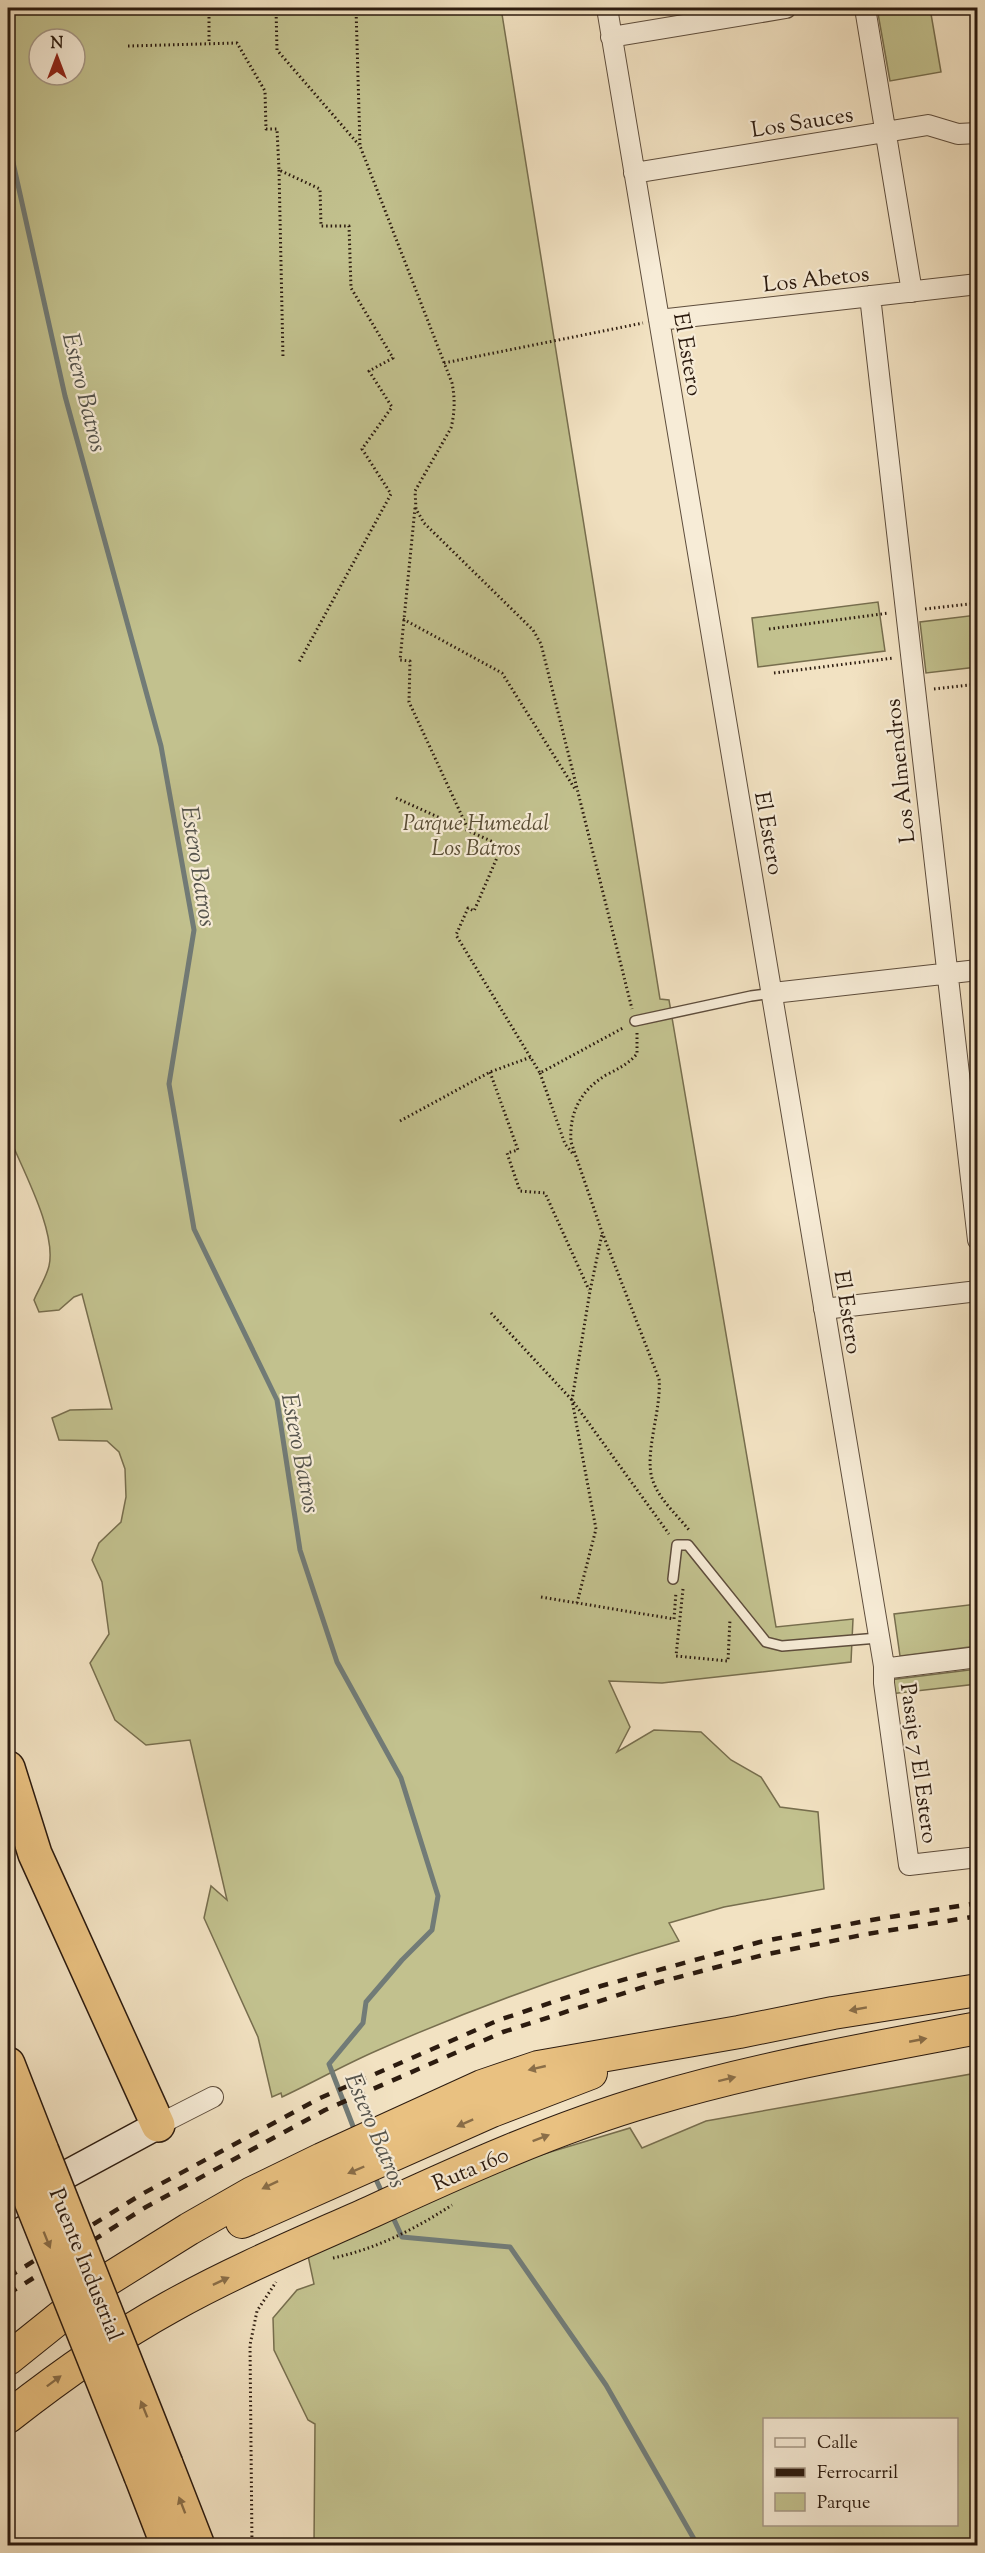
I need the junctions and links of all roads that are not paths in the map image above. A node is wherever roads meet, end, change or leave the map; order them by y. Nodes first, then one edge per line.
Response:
1 (607, 8) edge
2 (786, 8) edge
3 (865, 8) edge
4 (612, 37) junction
5 (886, 132) junction
6 (978, 133) edge
7 (634, 173) junction
8 (978, 284) edge
9 (912, 292) junction
10 (870, 296) junction
11 (659, 320) junction
12 (978, 970) edge
13 (947, 974) junction
14 (773, 993) junction
15 (635, 1021) road end
16 (978, 1240) edge
17 (978, 1291) edge
18 (824, 1308) junction
19 (672, 1579) dead end
20 (879, 1638) junction
21 (978, 1658) edge
22 (884, 1666) junction
23 (8, 1768) edge
24 (978, 1857) edge
25 (978, 1990) edge
26 (978, 2028) edge
27 (8, 2064) edge
28 (213, 2097) dead end
29 (158, 2125) junction
30 (22, 2153) edge
31 (8, 2206) edge
32 (8, 2359) edge
33 (8, 2417) edge
34 (153, 2470) junction
35 (168, 2546) edge
36 (198, 2546) edge

1 - 4 street, El Estero
2 - 4 street
3 - 5 street
4 - 7 street, El Estero
5 - 6 street, Los Sauces
5 - 7 street, Los Sauces
5 - 9 street
7 - 11 street, El Estero
8 - 9 street, Los Abetos
9 - 10 street, Los Abetos
10 - 11 street, Los Abetos
10 - 13 street, Los Almendros
11 - 14 street, El Estero
12 - 13 street
13 - 14 street
13 - 16 street, Los Almendros
14 - 15 lane
14 - 18 street, El Estero
17 - 18 street
18 - 20 street, El Estero
19 - 20 lane
20 - 22 street, El Estero
21 - 22 street
22 - 24 street, Pasaje 7 El Estero
23 - 29 highway
25 -> 32 highway, Ruta 160
33 -> 26 highway, Ruta 160
27 - 30 highway, Puente Industrial
28 - 29 street
29 - 31 main road
30 - 34 highway, Puente Industrial, bridge
34 - 35 highway
36 -> 34 highway

